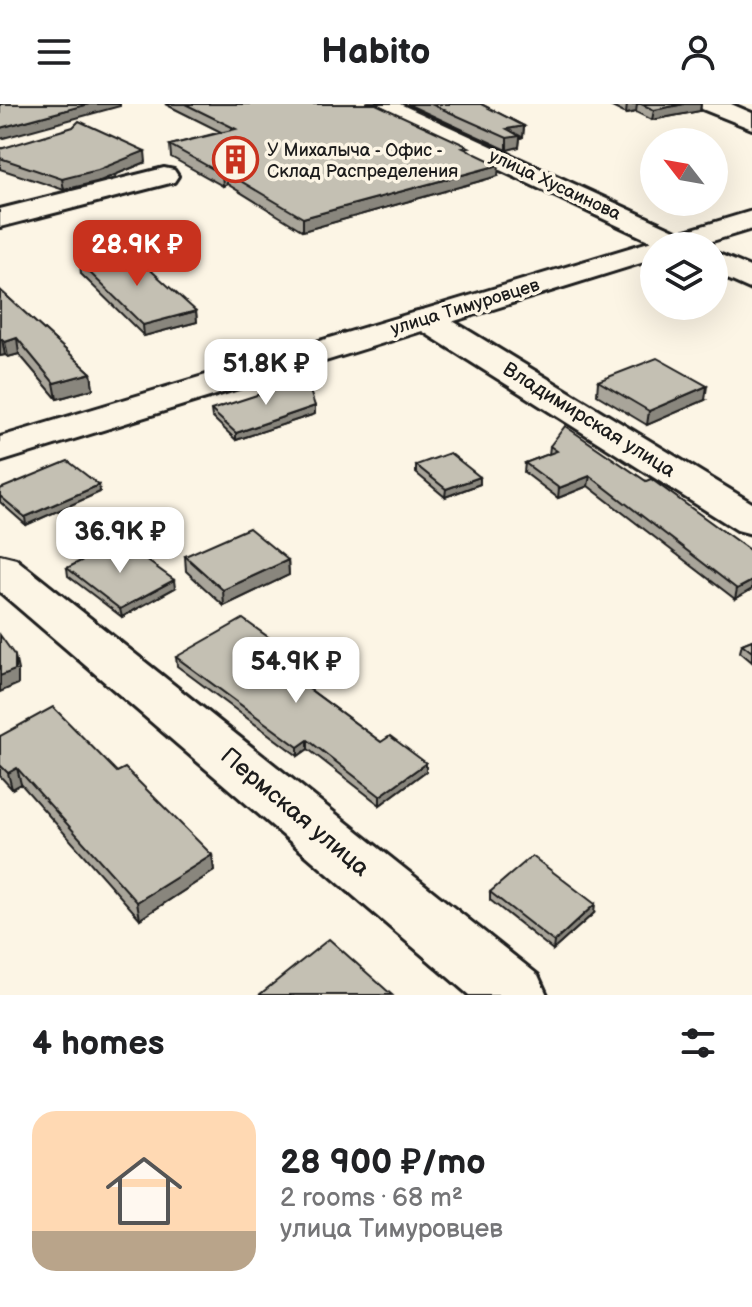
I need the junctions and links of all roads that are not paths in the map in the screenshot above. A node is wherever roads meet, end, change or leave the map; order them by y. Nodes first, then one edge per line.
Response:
1 (380, 104) edge
2 (711, 104) edge
3 (752, 122) edge
4 (164, 176) dead end
5 (0, 218) edge
6 (752, 220) edge
7 (641, 232) edge
8 (714, 232) edge
9 (640, 255) edge
10 (728, 268) edge
11 (752, 280) edge
12 (426, 319) junction
13 (0, 450) edge
14 (752, 521) edge
15 (0, 569) edge
16 (515, 995) edge

1 - 7 street, улица Хусаинова
2 - 3 street
4 - 5 street
6 - 8 street, улица Тимуровцев
9 - 12 street, улица Тимуровцев
10 - 11 street
12 - 13 street, улица Тимуровцев
12 - 14 street, Владимирская улица
15 - 16 street, Пермская улица

